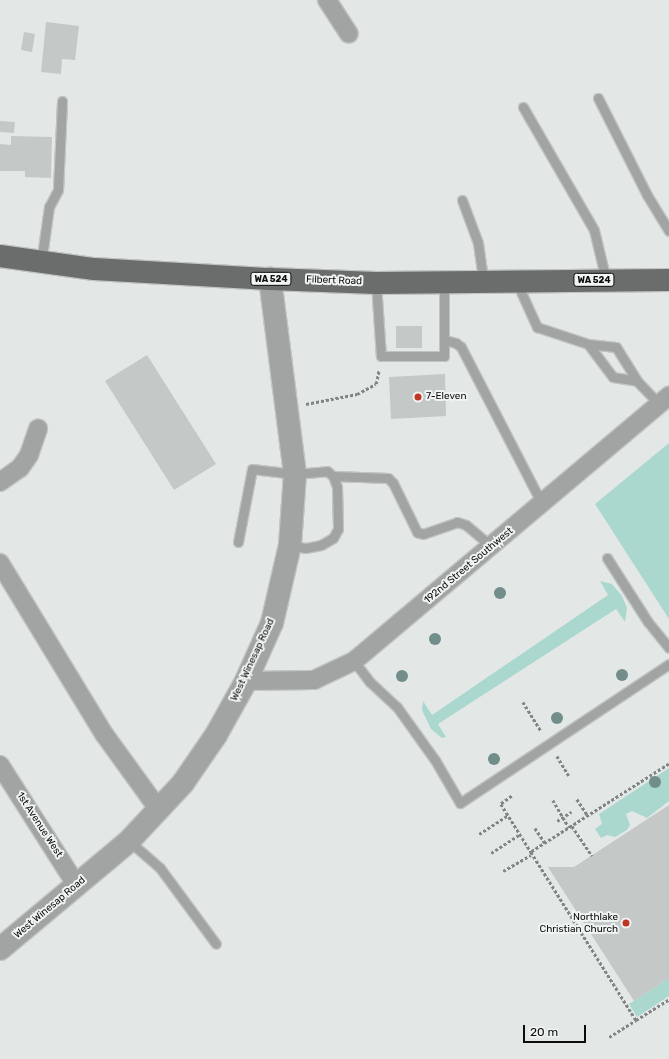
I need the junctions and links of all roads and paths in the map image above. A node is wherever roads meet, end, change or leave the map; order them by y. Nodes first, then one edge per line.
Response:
1 (327, 0) edge
2 (349, 34) dead end
3 (598, 98) dead end
4 (62, 101) dead end
5 (523, 107) dead end
6 (462, 200) dead end
7 (669, 231) edge
8 (0, 256) edge
9 (41, 263) junction
10 (270, 279) junction
11 (444, 280) junction
12 (483, 280) junction
13 (515, 280) junction
14 (606, 280) junction
15 (669, 280) edge
16 (376, 283) junction
17 (444, 340) junction
18 (588, 344) junction
19 (637, 381) junction
20 (376, 384) dead end
21 (664, 400) edge
22 (306, 404) dead end
23 (38, 429) dead end
24 (295, 474) junction
25 (333, 476) junction
26 (0, 482) edge
27 (542, 504) junction
28 (238, 542) dead end
29 (290, 545) junction
30 (492, 547) junction
31 (607, 558) dead end
32 (0, 563) edge
33 (669, 648) edge
34 (354, 662) junction
35 (669, 664) edge
36 (246, 681) junction
37 (523, 702) dead end
38 (542, 732) dead end
39 (557, 755) dead end
40 (669, 764) edge
41 (0, 765) edge
42 (570, 776) dead end
43 (512, 796) dead end
44 (577, 799) dead end
45 (553, 800) dead end
46 (160, 810) junction
47 (571, 812) dead end
48 (508, 815) junction
49 (588, 816) junction
50 (563, 817) junction
51 (557, 821) dead end
52 (571, 827) junction
53 (536, 828) dead end
54 (479, 834) dead end
55 (520, 834) junction
56 (129, 841) junction
57 (545, 843) junction
58 (491, 853) dead end
59 (531, 853) junction
60 (592, 856) dead end
61 (503, 872) dead end
62 (77, 886) junction
63 (216, 944) dead end
64 (0, 949) edge
65 (669, 999) edge
66 (636, 1020) junction
67 (609, 1037) dead end

1 - 2 street
3 - 7 lane
4 - 9 lane
5 - 14 lane
6 - 12 lane
8 - 9 main road, Filbert Road / WA 524
9 - 10 main road, Filbert Road / WA 524
10 - 16 main road, Filbert Road / WA 524
10 - 24 street, West Winesap Road
11 - 12 main road, Filbert Road / WA 524
11 - 16 main road, Filbert Road / WA 524
11 - 17 lane
12 - 13 main road, Filbert Road / WA 524
13 - 14 main road, Filbert Road / WA 524
13 - 18 lane
14 - 15 main road, Filbert Road / WA 524
16 - 17 lane
17 - 27 lane
18 - 19 lane
18 - 19 lane
19 - 21 lane
20 - 22 path
21 - 27 street, 192nd Street Southwest
23 - 26 street
24 - 25 lane
24 - 28 lane
24 - 29 street, West Winesap Road
25 - 29 lane
25 - 30 lane
27 - 30 street, 192nd Street Southwest
29 - 36 street, West Winesap Road
30 - 34 street, 192nd Street Southwest
31 - 33 lane
32 - 46 street
34 - 35 lane
34 - 36 street, 192nd Street Southwest
36 - 46 street, West Winesap Road
37 - 38 path
39 - 42 path
40 - 49 path
41 - 62 street, 1st Avenue West
43 - 48 path
44 - 49 path
45 - 50 path
46 - 56 street, West Winesap Road
47 - 50 path
48 - 54 path
48 - 55 path
49 - 52 path
50 - 51 path
50 - 52 path
52 - 57 path
52 - 60 path
53 - 57 path
55 - 58 path
55 - 59 path
56 - 62 street, West Winesap Road
56 - 63 lane
57 - 59 path
59 - 61 path
59 - 66 path
62 - 64 street, West Winesap Road
65 - 66 path
66 - 67 path

